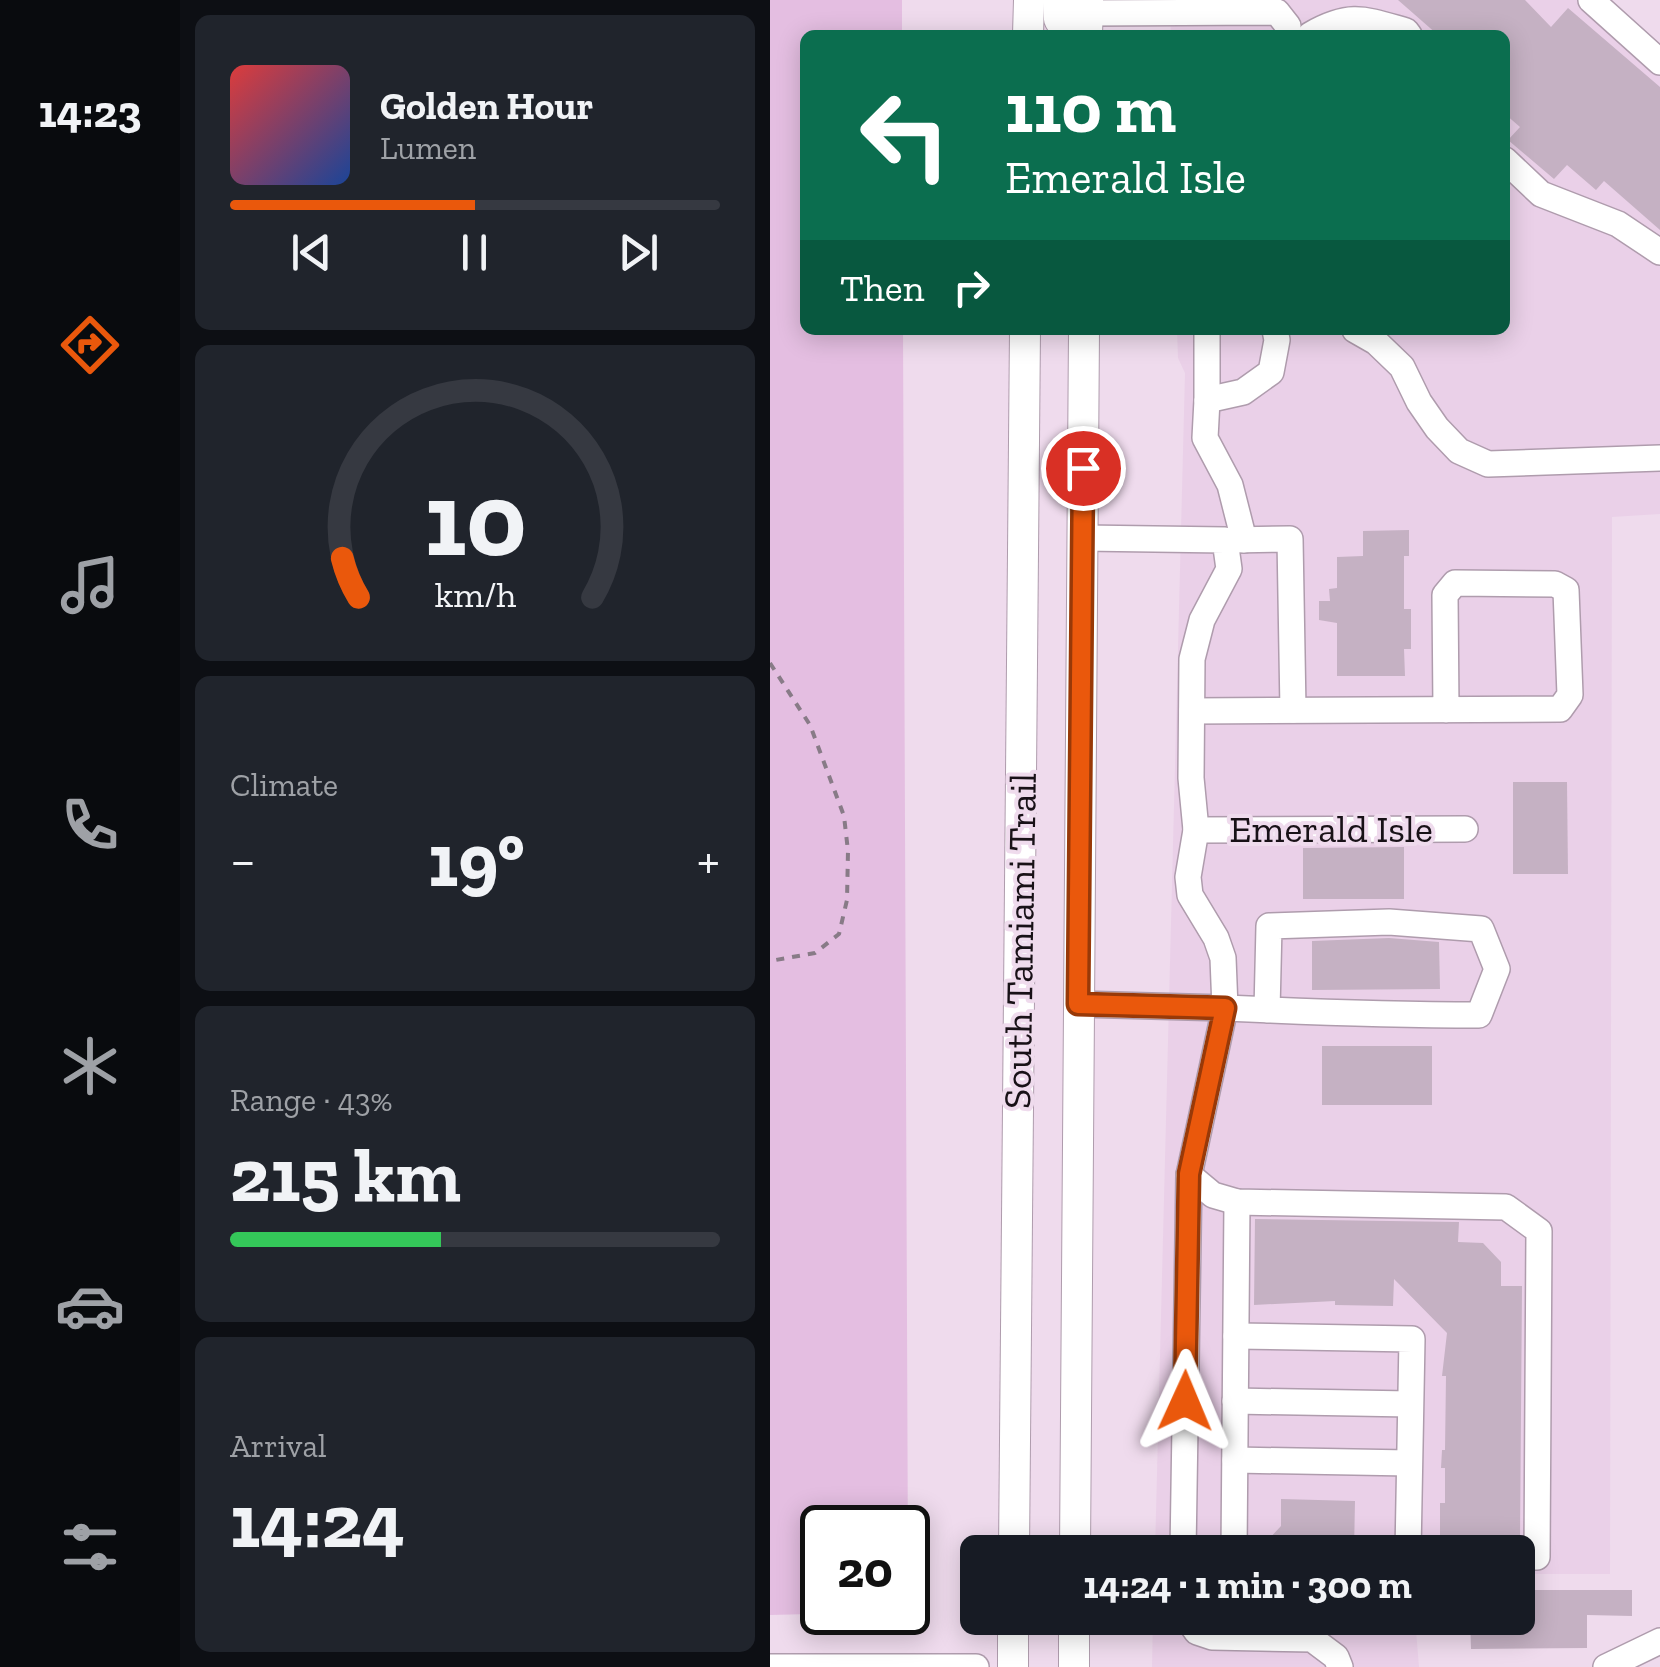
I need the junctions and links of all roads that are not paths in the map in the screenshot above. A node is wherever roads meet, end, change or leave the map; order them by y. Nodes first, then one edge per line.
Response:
1 (1028, 0) edge
2 (1058, 0) edge
3 (1591, 0) edge
4 (1329, 11) edge
5 (1083, 21) edge
6 (1028, 30) edge
7 (1291, 30) edge
8 (1296, 30) edge
9 (1403, 30) edge
10 (1660, 62) edge
11 (1510, 165) edge
12 (1660, 252) edge
13 (1026, 335) edge
14 (1084, 335) edge
15 (1207, 335) edge
16 (1276, 335) edge
17 (1364, 335) edge
18 (1207, 400) junction
19 (1660, 458) edge
20 (1082, 538) junction
21 (1235, 540) junction
22 (1293, 710) junction
23 (1446, 710) junction
24 (1192, 711) junction
25 (1465, 829) dead end
26 (1196, 830) junction
27 (1078, 1004) junction
28 (1225, 1008) junction
29 (1267, 1010) junction
30 (1189, 1174) junction
31 (1236, 1202) junction
32 (1236, 1336) junction
33 (1235, 1401) junction
34 (1410, 1404) junction
35 (1235, 1460) junction
36 (1410, 1463) junction
37 (1014, 1535) edge
38 (1075, 1535) edge
39 (1183, 1535) edge
40 (1234, 1535) edge
41 (1408, 1535) edge
42 (1535, 1558) edge
43 (1014, 1635) edge
44 (1074, 1635) edge
45 (1284, 1635) edge
46 (1653, 1652) edge
47 (770, 1667) edge
48 (976, 1667) edge
49 (1013, 1667) edge
50 (1074, 1667) edge
51 (1340, 1667) edge
52 (1606, 1667) edge

1 - 6 main road
2 - 5 main road
3 - 10 street
4 - 8 street
4 - 9 street
5 - 7 street
11 - 12 street
13 - 37 main road, South Tamiami Trail
14 - 20 main road, South Tamiami Trail
15 - 18 street, Emerald Isle
16 - 18 street
17 - 19 street
18 - 21 street, Emerald Isle
20 - 21 street
20 - 27 main road, South Tamiami Trail
21 - 22 street
21 - 24 street, Emerald Isle
22 - 23 street
22 - 24 street
23 - 23 street
24 - 26 street, Emerald Isle
25 - 26 street, Emerald Isle
26 - 28 street, Emerald Isle
27 - 28 street
27 - 38 main road, South Tamiami Trail
28 - 29 street
28 - 30 street, Emerald Isle
29 - 29 street
30 - 31 street
30 - 39 street, Emerald Isle
31 - 32 street
31 - 42 street
32 - 33 street
32 - 34 street
33 - 34 street
33 - 35 street
34 - 36 street
35 - 36 street
35 - 40 street
36 - 41 street
43 - 49 main road
44 - 50 main road
45 - 51 street
46 - 52 street
47 - 48 street

